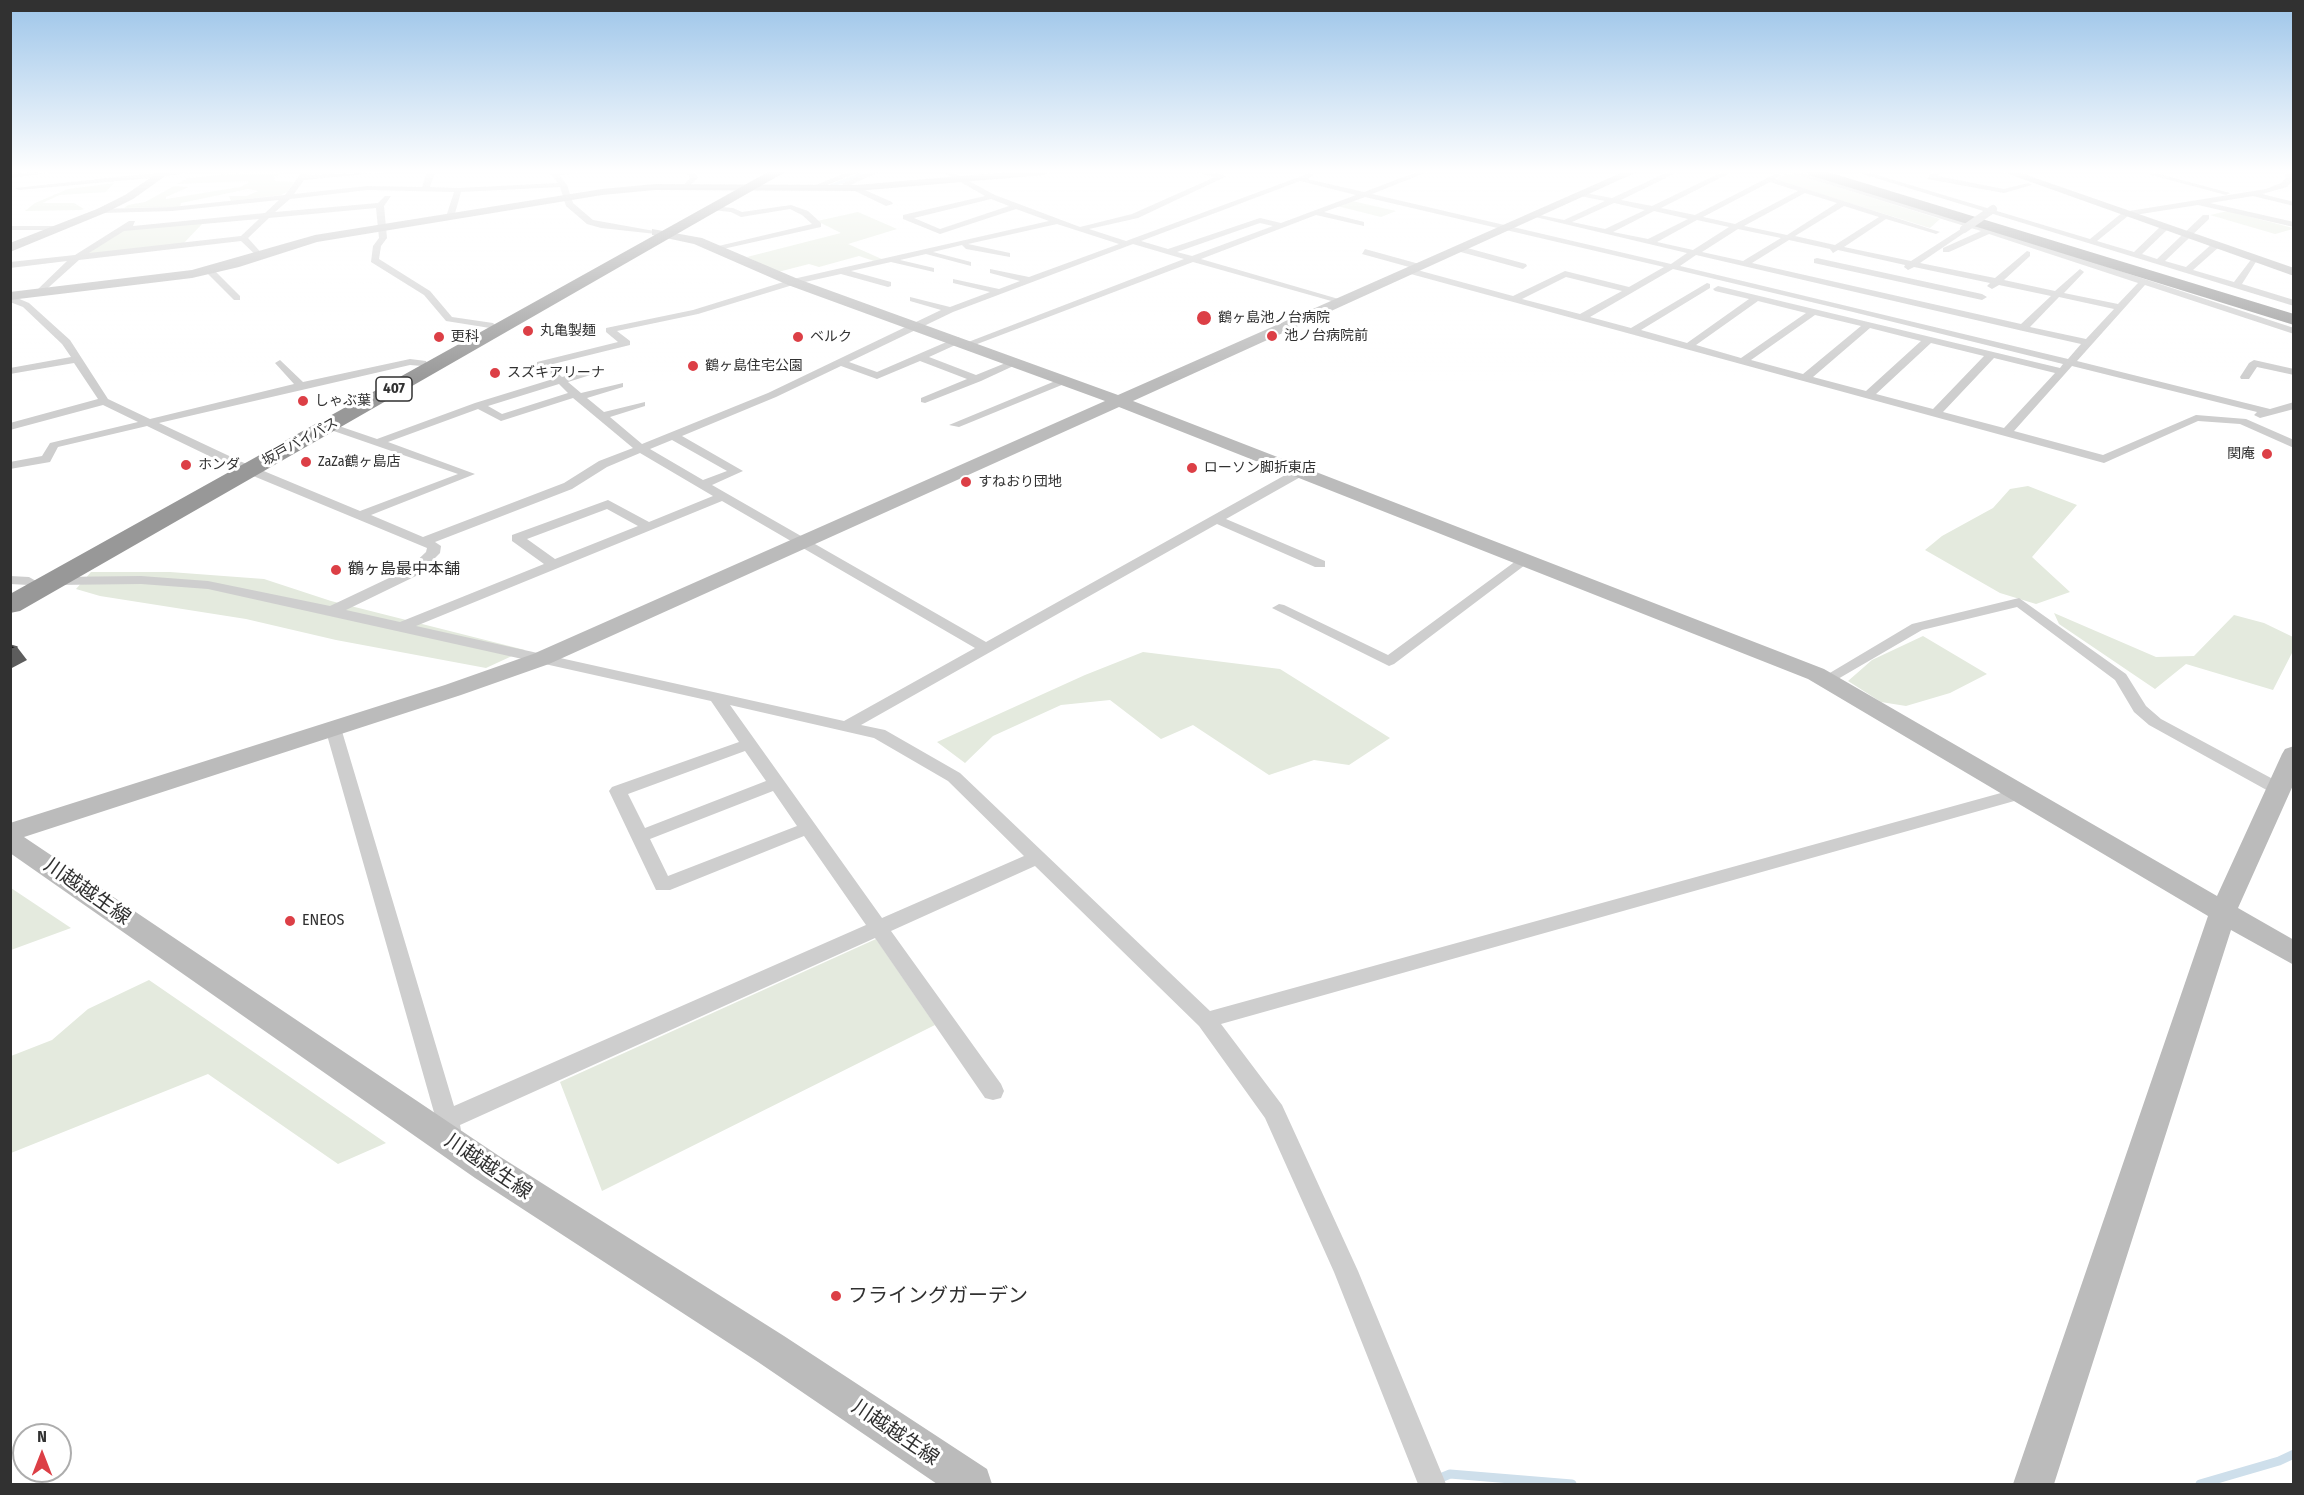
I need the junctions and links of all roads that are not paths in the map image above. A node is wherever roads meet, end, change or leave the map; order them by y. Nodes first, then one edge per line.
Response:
1 (26, 242) edge
2 (102, 242) edge
3 (213, 242) edge
4 (247, 242) edge
5 (306, 242) edge
6 (380, 242) edge
7 (645, 242) edge
8 (646, 242) edge
9 (700, 242) edge
10 (742, 242) edge
11 (975, 242) edge
12 (1127, 242) joint
13 (1198, 242) edge
14 (1237, 242) edge
15 (1476, 242) edge
16 (1566, 242) edge
17 (1645, 242) edge
18 (1713, 242) edge
19 (1780, 242) edge
20 (1811, 242) edge
21 (1845, 242) edge
22 (1927, 242) edge
23 (1943, 242) edge
24 (1965, 242) edge
25 (1990, 242) edge
26 (2022, 242) edge
27 (2045, 242) edge
28 (2078, 242) edge
29 (2095, 242) edge
30 (2150, 242) edge
31 (2181, 242) edge
32 (2207, 242) edge
33 (1650, 243) joint
34 (962, 245) junction
35 (2216, 245) junction
36 (1837, 247) junction
37 (10, 248) edge
38 (714, 248) junction
39 (1460, 249) junction
40 (1169, 252) junction
41 (1365, 252) dead end
42 (926, 253) junction
43 (1696, 253) junction
44 (2027, 254) junction
45 (2137, 254) junction
46 (1007, 255) dead end
47 (260, 256) junction
48 (74, 259) junction
49 (1192, 259) junction
50 (2256, 259) junction
51 (891, 260) junction
52 (1817, 261) junction
53 (2048, 261) dead end
54 (2160, 261) junction
55 (1909, 262) junction
56 (968, 264) dead end
57 (1745, 264) junction
58 (10, 265) edge
59 (1522, 266) dead end
60 (1925, 266) junction
61 (1673, 267) junction
62 (2069, 268) dead end
63 (1415, 269) junction
64 (209, 270) junction
65 (931, 270) dead end
66 (2188, 270) junction
67 (843, 271) junction
68 (993, 271) dead end
69 (2080, 272) junction
70 (2294, 272) edge
71 (1659, 274) junction
72 (1795, 276) junction
73 (2091, 276) dead end
74 (1893, 278) junction
75 (1028, 280) junction
76 (956, 281) dead end
77 (1997, 281) junction
78 (2144, 281) junction
79 (793, 282) junction
80 (2113, 283) dead end
81 (888, 284) dead end
82 (2237, 285) junction
83 (1707, 286) junction
84 (1631, 290) junction
85 (2135, 290) junction
86 (997, 291) junction
87 (39, 293) junction
88 (1873, 293) junction
89 (2057, 294) junction
90 (10, 297) edge
91 (1982, 297) junction
92 (237, 298) dead end
93 (913, 298) dead end
94 (1757, 298) junction
95 (1514, 299) junction
96 (1339, 302) junction
97 (2293, 304) edge
98 (2118, 307) junction
99 (1853, 309) junction
100 (950, 310) junction
101 (1813, 312) junction
102 (1966, 315) junction
103 (1582, 317) junction
104 (1840, 318) junction
105 (2294, 320) edge
106 (1868, 325) junction
107 (490, 326) junction
108 (920, 326) junction
109 (2023, 328) junction
110 (1633, 331) junction
111 (2294, 331) edge
112 (1928, 340) junction
113 (963, 342) junction
114 (2089, 343) junction
115 (1689, 346) junction
116 (1991, 355) junction
117 (920, 357) junction
118 (78, 359) junction
119 (1743, 361) junction
120 (1017, 362) junction
121 (280, 363) dead end
122 (422, 363) junction
123 (842, 363) junction
124 (2070, 363) junction
125 (599, 369) dead end
126 (10, 371) edge
127 (2061, 372) junction
128 (2294, 372) edge
129 (2245, 377) dead end
130 (1805, 378) junction
131 (977, 379) junction
132 (558, 380) junction
133 (1065, 380) junction
134 (250, 385) dead end
135 (619, 385) dead end
136 (301, 386) junction
137 (577, 395) junction
138 (1868, 395) junction
139 (259, 396) junction
140 (925, 400) dead end
141 (104, 401) junction
142 (1121, 401) junction
143 (640, 404) dead end
144 (480, 405) junction
145 (2294, 405) edge
146 (2271, 412) junction
147 (1936, 413) junction
148 (601, 416) junction
149 (2242, 421) junction
150 (146, 423) junction
151 (955, 425) dead end
152 (329, 426) junction
153 (10, 427) edge
154 (2007, 432) junction
155 (673, 436) junction
156 (376, 443) junction
157 (2294, 445) edge
158 (640, 448) junction
159 (10, 466) edge
160 (244, 468) junction
161 (1300, 471) junction
162 (703, 484) junction
163 (723, 496) junction
164 (360, 515) junction
165 (1216, 519) junction
166 (647, 526) junction
167 (425, 541) junction
168 (804, 543) junction
169 (1524, 559) junction
170 (553, 564) junction
171 (1320, 564) dead end
172 (20, 581) edge
173 (54, 581) junction
174 (10, 591) edge
175 (10, 605) edge
176 (1279, 609) dead end
177 (332, 611) junction
178 (400, 627) junction
179 (985, 648) junction
180 (541, 659) junction
181 (1826, 680) junction
182 (716, 697) junction
183 (845, 727) junction
184 (333, 728) junction
185 (748, 744) junction
186 (2294, 754) edge
187 (777, 783) junction
188 (2278, 789) junction
189 (2019, 794) junction
190 (808, 828) junction
191 (10, 832) edge
192 (639, 837) junction
193 (10, 840) edge
194 (1038, 857) junction
195 (2223, 912) junction
196 (879, 929) junction
197 (2294, 954) edge
198 (1206, 1020) junction
199 (993, 1091) dead end
200 (451, 1132) junction
201 (972, 1485) edge
202 (1432, 1485) edge
203 (2034, 1485) edge

1 - 37 street
2 - 48 street
3 - 48 street
4 - 47 street
5 - 47 street
6 - 107 street
7 - 107 highway, 坂戸バイパス / 407
8 - 152 highway, 坂戸バイパス / 407
9 - 38 street
10 - 38 street
11 - 34 street
12 - 40 street
12 - 75 street
13 - 40 street
14 - 49 street
15 - 39 street
16 - 61 street
17 - 33 street
18 - 43 street
19 - 57 street
20 - 36 street
21 - 36 street
22 - 55 street
23 - 55 street, bridge
24 - 60 street
25 - 44 street
26 - 78 street
27 - 105 highway
28 - 97 highway
29 - 45 street
30 - 45 street
31 - 54 street
32 - 35 street
33 - 43 street
34 - 42 street
34 - 46 street
35 - 50 street
35 - 66 street
36 - 52 street
36 - 55 street
38 - 79 street
39 - 59 street
39 - 63 street
40 - 49 street
41 - 63 street
42 - 51 street
42 - 56 street
43 - 57 street
43 - 61 street
44 - 53 street
44 - 77 street
45 - 54 street
47 - 64 street
48 - 58 street
48 - 87 street
49 - 96 street
49 - 113 street
50 - 70 street
50 - 82 street
51 - 65 street
51 - 67 street
52 - 72 street
52 - 74 street
54 - 66 street
55 - 60 street
55 - 74 street
57 - 72 street
60 - 77 street
61 - 71 street
61 - 99 street
62 - 69 street
63 - 95 street
63 - 96 street
64 - 87 street
64 - 92 street
66 - 82 street
67 - 79 street
67 - 81 street
68 - 75 street
69 - 73 street
69 - 89 street
71 - 83 street
71 - 84 street
72 - 88 street
74 - 88 street
74 - 91 street
75 - 86 street
76 - 86 street
77 - 89 street
77 - 91 street
78 - 85 street
78 - 111 street
79 - 108 street
79 - 132 street
80 - 85 street
82 - 97 street
83 - 94 street
83 - 110 street
84 - 95 street
84 - 103 street
85 - 98 street
86 - 100 street
87 - 90 street
88 - 99 street
88 - 102 street
89 - 98 street
89 - 109 street
90 - 118 street
91 - 102 street
93 - 100 street
94 - 101 street
94 - 115 street
95 - 103 street
96 - 142 street
98 - 114 street
99 - 104 street
99 - 124 street
100 - 108 street
101 - 104 street
101 - 119 street
102 - 109 street
103 - 110 street
104 - 106 street
106 - 112 street
106 - 130 street
107 - 122 highway, 坂戸バイパス / 407
108 - 113 street
108 - 123 street
109 - 114 street
110 - 115 street
112 - 116 street
112 - 138 street
113 - 117 street
113 - 120 street
114 - 124 street
115 - 119 street
116 - 127 street
116 - 147 street
117 - 123 street
117 - 131 street
118 - 126 street
118 - 141 street
119 - 130 street
120 - 131 street
120 - 133 street
121 - 136 street
122 - 136 street
122 - 160 highway, 坂戸バイパス / 407
123 - 155 street
124 - 127 street
124 - 146 street
125 - 132 street
127 - 154 street
128 - 129 street
130 - 138 street
131 - 140 street
132 - 137 street
132 - 144 street
133 - 142 street
133 - 151 street
134 - 139 street
135 - 137 street
136 - 139 street
137 - 144 street
137 - 148 street
138 - 147 street
139 - 150 street
141 - 150 street
141 - 153 street
142 - 161 street
142 - 168 street
143 - 148 street
144 - 156 street
145 - 146 street
146 - 149 street
147 - 154 street
148 - 158 street
149 - 154 street
149 - 157 street
150 - 159 street
150 - 160 street
152 - 156 street
152 - 160 highway, 坂戸バイパス / 407
155 - 158 street
155 - 162 street
156 - 164 street
158 - 162 street
158 - 167 street
160 - 164 street
160 - 172 highway, 坂戸バイパス / 407
160 - 173 highway, 坂戸バイパス / 407
161 - 165 street
161 - 169 street
162 - 163 street
163 - 166 street
163 - 168 street
164 - 167 street
165 - 171 street
165 - 179 street
166 - 170 street
166 - 170 street
167 - 177 street
168 - 179 street
168 - 180 street
169 - 176 street
169 - 181 street
170 - 178 street
172 - 174 highway, 坂戸バイパス / 407
173 - 175 highway, 坂戸バイパス / 407
173 - 177 street
177 - 178 street
178 - 180 street
179 - 183 street
180 - 182 street
180 - 184 street
181 - 188 street
181 - 189 street
182 - 183 street
182 - 185 street
183 - 194 street
184 - 191 street
184 - 200 street
185 - 187 street
185 - 192 street
186 - 188 street
187 - 190 street
187 - 192 street
188 - 195 street
189 - 195 street
189 - 198 street
190 - 192 street
190 - 196 street
193 - 200 street, 川越越生線
194 - 196 street
194 - 198 street
195 - 197 street
195 - 203 street
196 - 199 street
196 - 200 street
198 - 202 street
200 - 201 street, 川越越生線

